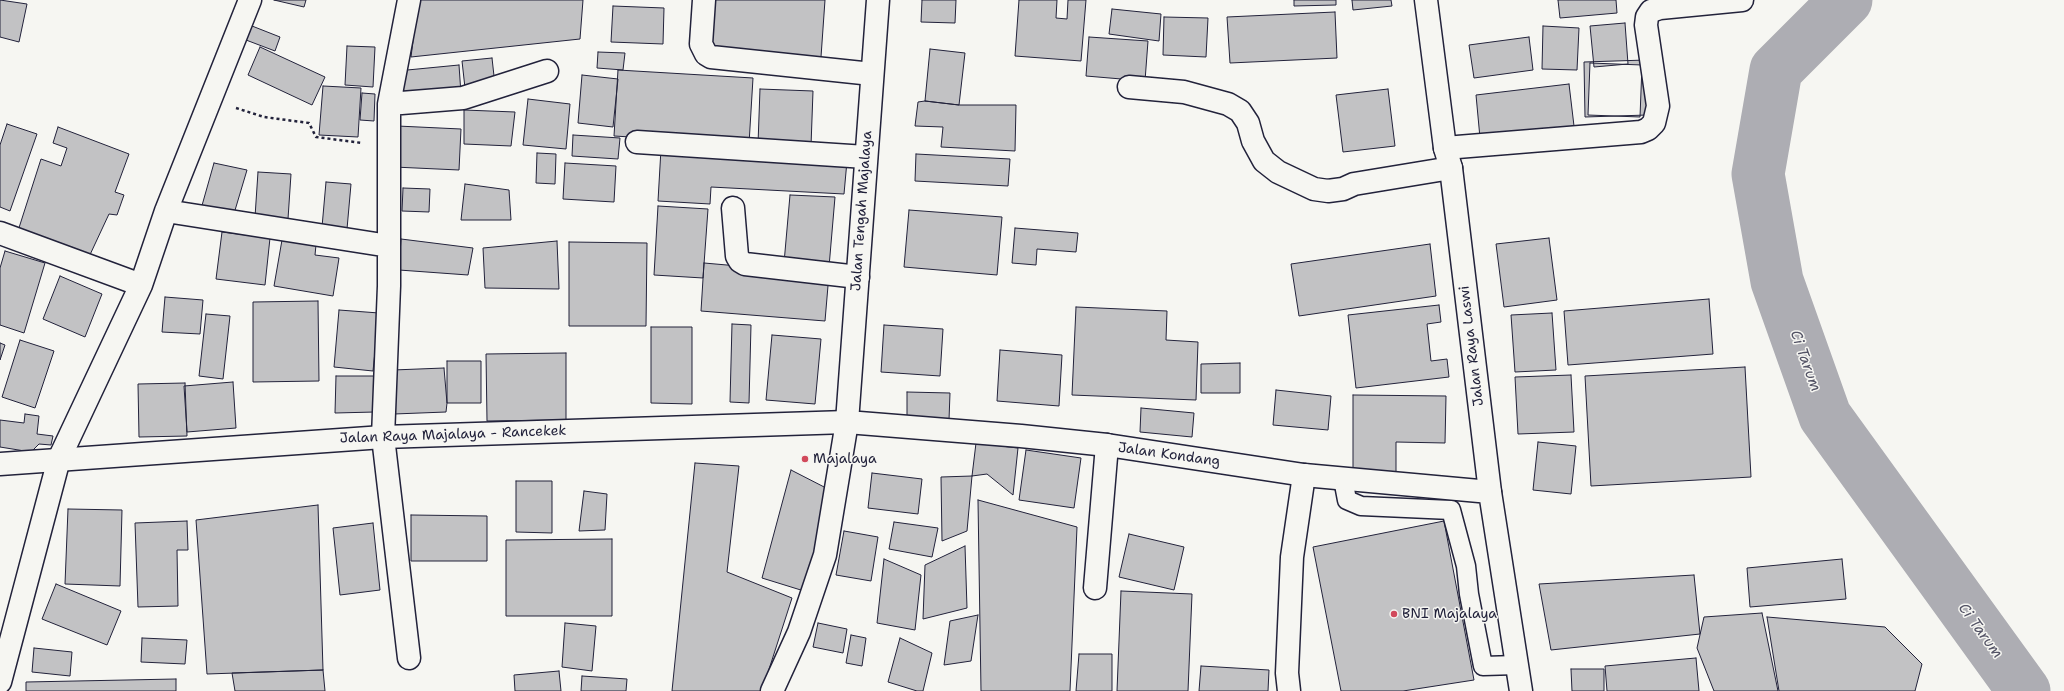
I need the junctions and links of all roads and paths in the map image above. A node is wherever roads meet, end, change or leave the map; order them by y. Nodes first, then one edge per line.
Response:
1 (250, 0) edge
2 (409, 0) edge
3 (704, 0) edge
4 (878, 0) edge
5 (1426, 0) edge
6 (1742, 0) edge
7 (547, 71) dead end
8 (872, 74) junction
9 (1129, 87) dead end
10 (212, 100) junction
11 (389, 104) junction
12 (637, 142) dead end
13 (390, 146) junction
14 (866, 157) junction
15 (1448, 158) junction
16 (733, 208) dead end
17 (166, 211) junction
18 (0, 233) edge
19 (389, 246) junction
20 (858, 277) junction
21 (140, 285) junction
22 (847, 422) junction
23 (383, 437) junction
24 (1107, 445) junction
25 (59, 459) junction
26 (0, 464) edge
27 (1304, 476) junction
28 (1343, 479) junction
29 (1490, 492) junction
30 (1095, 588) dead end
31 (409, 658) dead end
32 (1517, 666) junction
33 (0, 682) edge
34 (772, 691) edge
35 (1289, 691) edge
36 (1521, 691) edge

1 - 10 street
2 - 11 street
3 - 8 street
4 - 8 street, Jalan Tengah Majalaya
5 - 15 street, Jalan Raya Laswi
6 - 15 street
7 - 11 street
8 - 14 street, Jalan Tengah Majalaya
9 - 15 street
10 - 13 path
10 - 17 street
11 - 13 street
12 - 14 street
13 - 19 street
14 - 20 street, Jalan Tengah Majalaya
15 - 29 street, Jalan Raya Laswi
16 - 20 street
17 - 19 street
17 - 21 street
18 - 21 street
19 - 23 street
20 - 22 street, Jalan Tengah Majalaya
21 - 25 street
22 - 23 street, Jalan Raya Majalaya - Rancekek
22 - 24 street, Jalan Kondang
22 - 34 street, Jalan Tengah Majalaya
23 - 25 street, Jalan Raya Majalaya - Rancekek
23 - 31 street
24 - 27 street, Jalan Kondang
24 - 30 street
25 - 26 street, Jalan Raya Majalaya - Rancekek
25 - 33 street
27 - 28 street, Jalan Kondang
27 - 35 street
28 - 29 street, Jalan Kondang
28 - 32 lane
29 - 32 street, Jalan Raya Laswi
32 - 36 street, Jalan Raya Laswi

